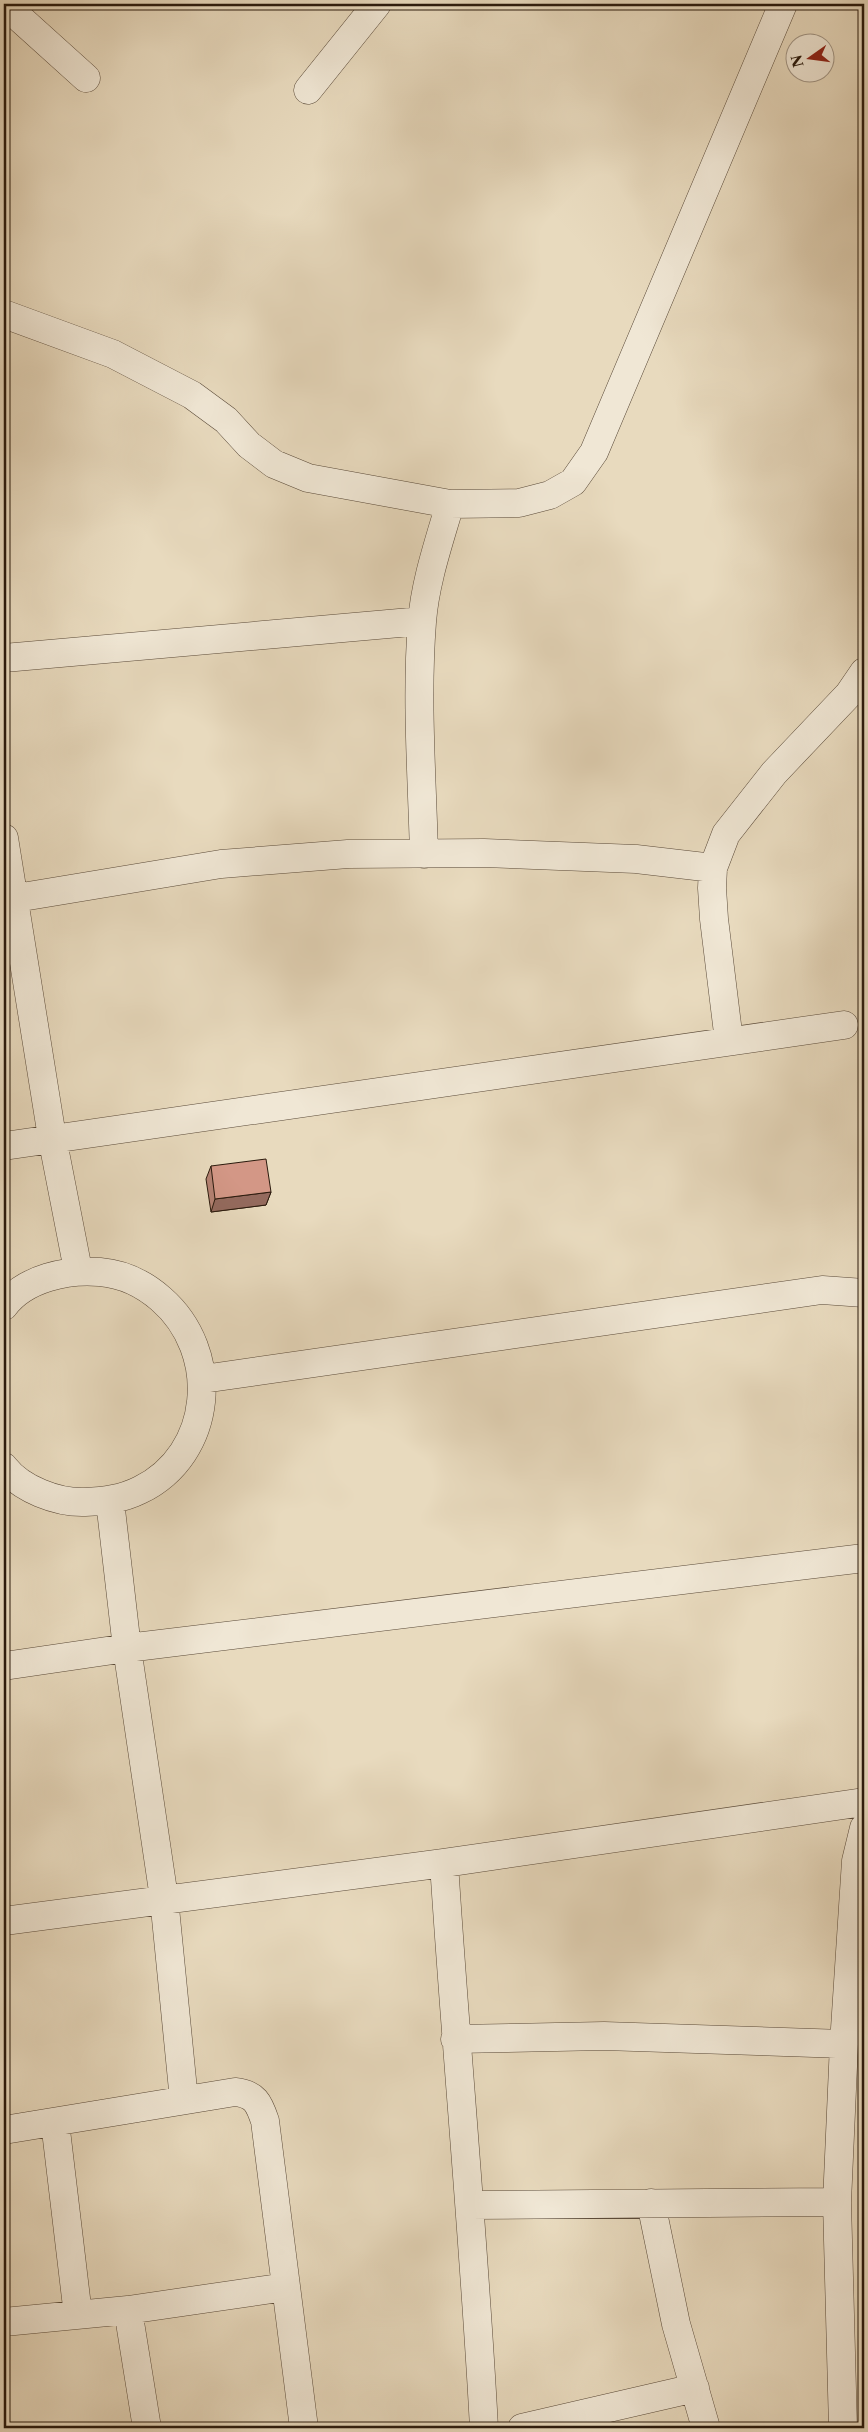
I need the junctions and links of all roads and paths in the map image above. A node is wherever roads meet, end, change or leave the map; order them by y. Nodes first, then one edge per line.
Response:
1 (4, 4) edge
2 (377, 4) edge
3 (783, 4) edge
4 (86, 78) dead end
5 (308, 90) dead end
6 (4, 314) edge
7 (450, 504) junction
8 (422, 621) junction
9 (4, 658) edge
10 (864, 672) edge
11 (4, 838) edge
12 (424, 854) junction
13 (713, 868) junction
14 (8, 899) edge
15 (844, 1025) dead end
16 (729, 1041) junction
17 (52, 1137) junction
18 (4, 1146) edge
19 (78, 1270) junction
20 (864, 1293) edge
21 (4, 1306) edge
22 (203, 1379) junction
23 (4, 1467) edge
24 (110, 1501) junction
25 (864, 1558) edge
26 (127, 1648) junction
27 (4, 1666) edge
28 (864, 1802) edge
29 (864, 1828) edge
30 (444, 1863) junction
31 (164, 1898) junction
32 (4, 1921) edge
33 (456, 2040) junction
34 (844, 2044) junction
35 (184, 2100) junction
36 (55, 2122) junction
37 (4, 2130) edge
38 (837, 2202) junction
39 (651, 2203) junction
40 (470, 2205) junction
41 (286, 2287) junction
42 (128, 2310) junction
43 (78, 2315) junction
44 (4, 2322) edge
45 (695, 2388) junction
46 (147, 2428) edge
47 (304, 2428) edge
48 (484, 2428) edge
49 (522, 2428) edge
50 (706, 2428) edge
51 (843, 2428) edge

1 - 4 street
2 - 5 street
3 - 7 street
6 - 7 street
7 - 8 street
8 - 9 street
8 - 12 street
10 - 13 street
11 - 14 street
12 - 13 street
12 - 14 street
13 - 16 street
14 - 17 street
15 - 16 street
16 - 17 street
17 - 18 street
17 - 19 street
19 - 21 street
19 - 22 street
20 - 22 street
22 - 24 street
23 - 24 street
24 - 26 street
25 - 26 street
26 - 27 street
26 - 31 street
28 - 30 street
29 - 34 street
30 - 31 street
30 - 33 street
31 - 32 street
31 - 35 street
33 - 34 street
33 - 40 street
34 - 38 street
35 - 36 street
35 - 41 street
36 - 37 street
36 - 43 street
38 - 39 street
38 - 51 street
39 - 40 street
39 - 45 street
40 - 48 street
41 - 42 street
41 - 47 street
42 - 43 street
42 - 46 street
43 - 44 street
45 - 49 street
45 - 50 street

